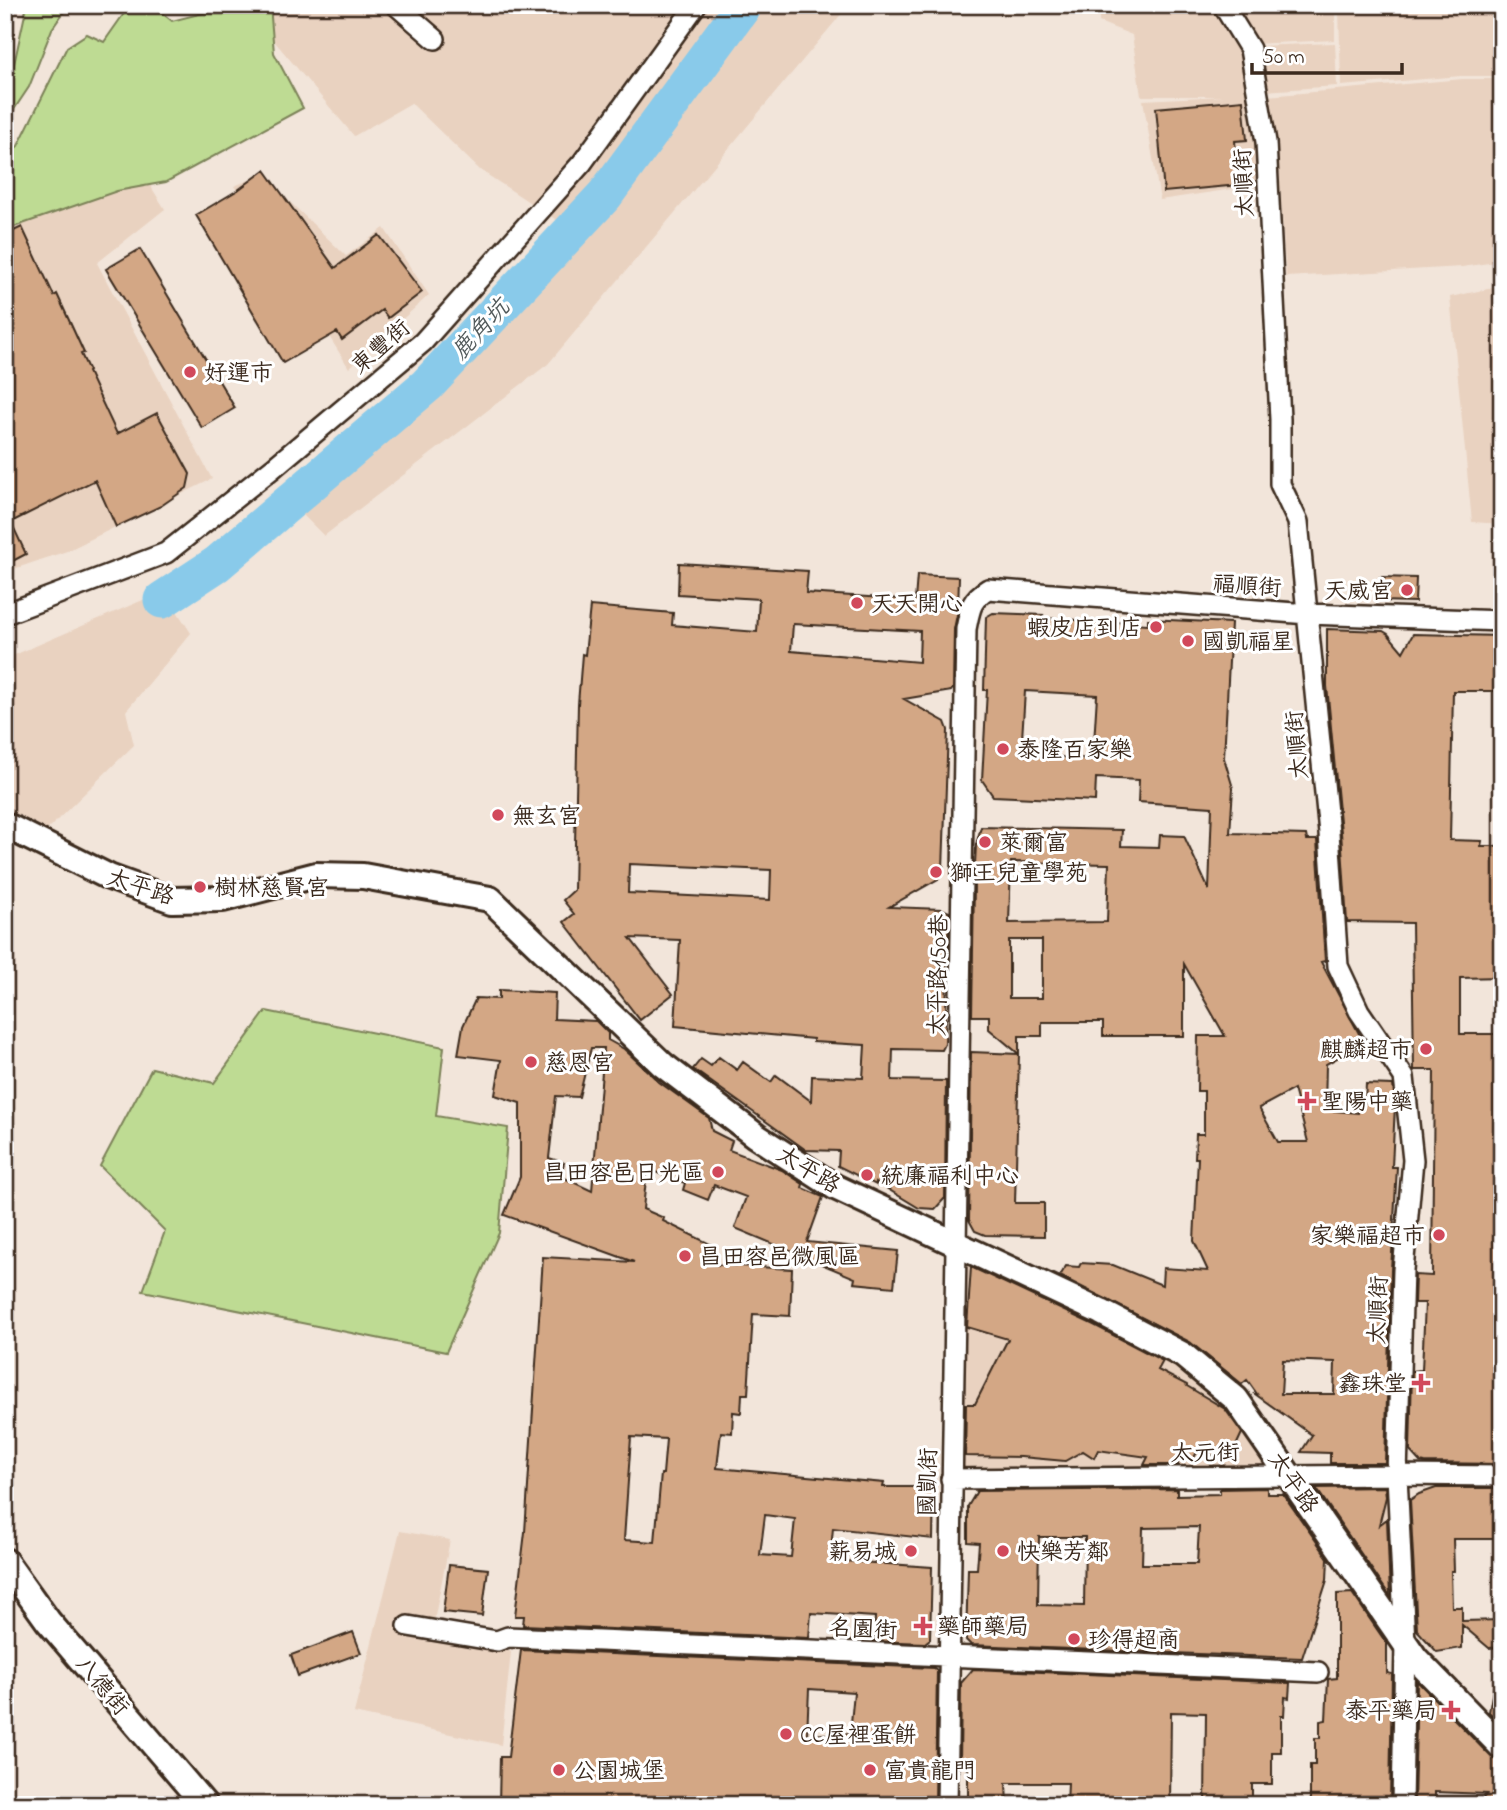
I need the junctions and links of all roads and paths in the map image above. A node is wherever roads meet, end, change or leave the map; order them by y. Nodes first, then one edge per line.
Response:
1 (396, 5) edge
2 (696, 5) edge
3 (1223, 5) edge
4 (435, 39) dead end
5 (988, 589) joint
6 (5, 614) edge
7 (1308, 614) junction
8 (1502, 621) edge
9 (5, 825) edge
10 (956, 1244) junction
11 (1397, 1475) junction
12 (1290, 1476) junction
13 (1502, 1476) edge
14 (951, 1479) junction
15 (5, 1561) edge
16 (408, 1626) dead end
17 (1405, 1643) junction
18 (949, 1656) junction
19 (1318, 1672) dead end
20 (1502, 1747) edge
21 (205, 1805) edge
22 (947, 1805) edge
23 (1402, 1805) edge

1 - 4 street
2 - 6 street, 東豐街
3 - 7 street, 太順街
5 - 7 street, 福順街
5 - 10 street, 太平路150巷
7 - 8 street, 福順街
7 - 11 street, 太順街
9 - 10 street, 太平路
10 - 12 street, 太平路
10 - 14 street, 國凱街
11 - 12 street, 太元街
11 - 13 street, 太元街
11 - 17 street, 太順街
12 - 14 street, 太元街
12 - 17 street, 太平路
14 - 18 street, 國凱街
15 - 21 street, 八德街
16 - 18 street, 名園街
17 - 20 street, 太平路
17 - 23 street
18 - 19 street, 名園街
18 - 22 street, 國凱街

